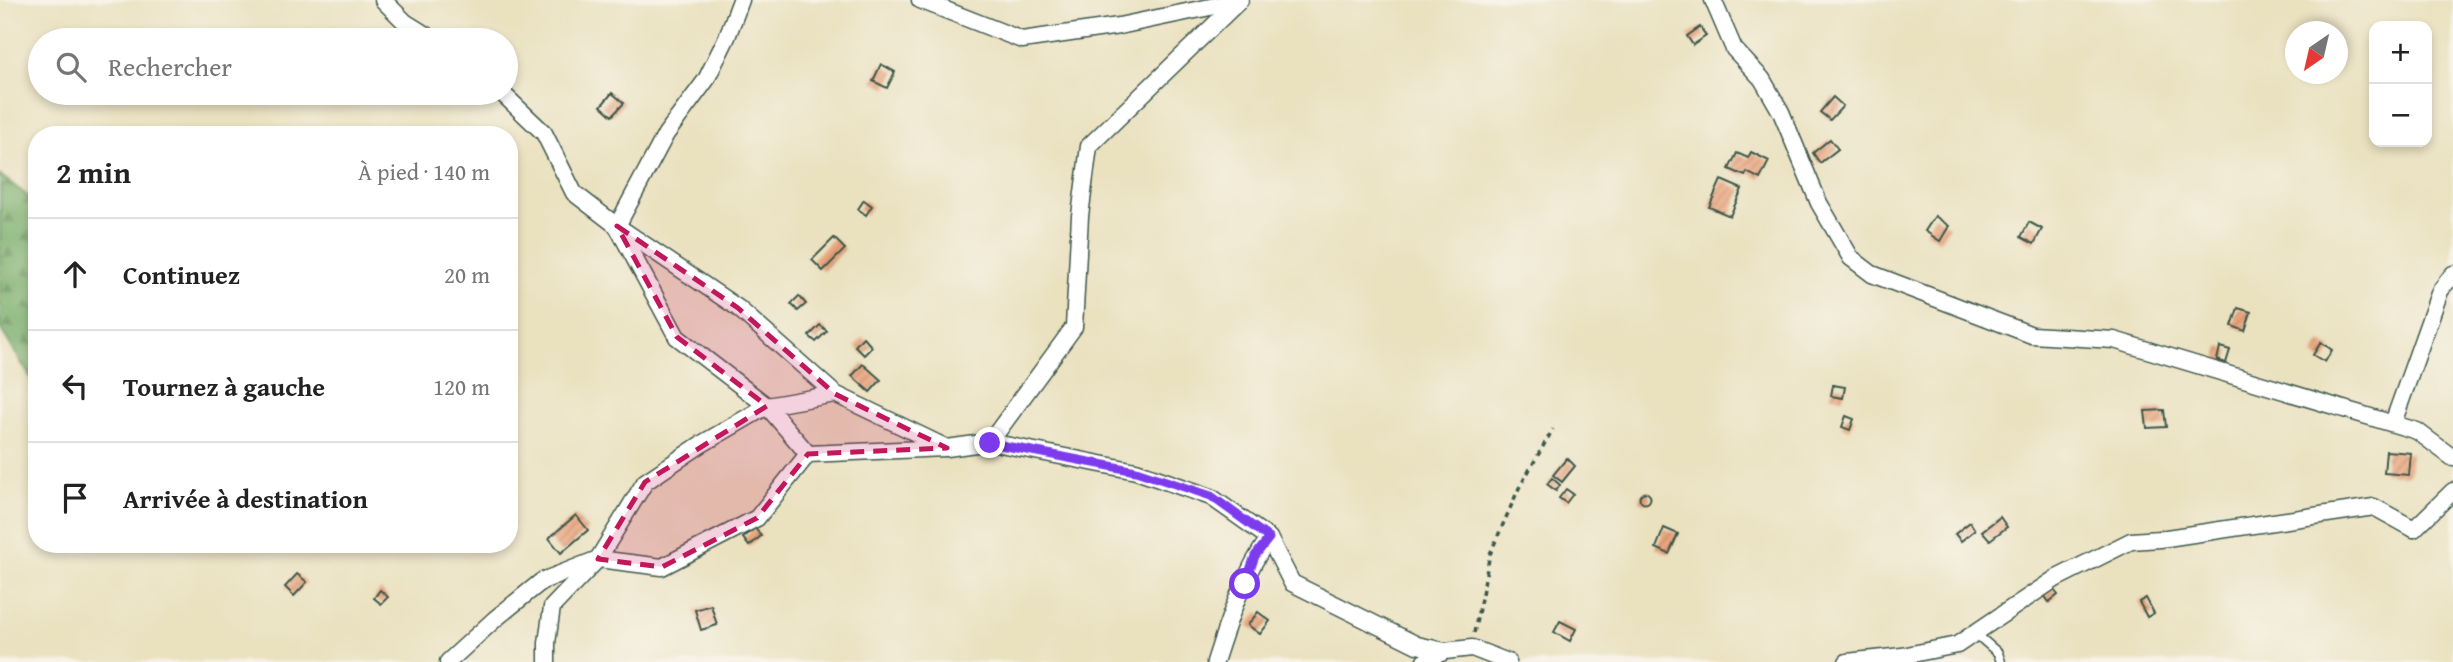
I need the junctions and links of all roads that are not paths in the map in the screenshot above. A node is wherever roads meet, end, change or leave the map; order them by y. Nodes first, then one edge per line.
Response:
1 (383, 0) edge
2 (741, 0) edge
3 (920, 0) edge
4 (1713, 0) edge
5 (1240, 1) edge
6 (415, 28) edge
7 (515, 105) edge
8 (617, 226) junction
9 (2453, 274) edge
10 (835, 394) junction
11 (767, 406) junction
12 (2393, 423) junction
13 (990, 443) junction
14 (947, 448) junction
15 (808, 454) junction
16 (2453, 458) edge
17 (2453, 491) edge
18 (2453, 500) edge
19 (2414, 529) junction
20 (1269, 538) junction
21 (598, 559) junction
22 (1975, 633) junction
23 (1957, 645) junction
24 (1445, 651) junction
25 (448, 662) edge
26 (547, 662) edge
27 (1215, 662) edge
28 (1424, 662) edge
29 (1508, 662) edge
30 (1847, 662) edge
31 (1930, 662) edge
32 (2001, 662) edge

1 - 6 street
2 - 8 street
3 - 5 street
4 - 12 street
5 - 13 street
7 - 8 street
8 - 10 street
8 - 11 street
9 - 12 street
10 - 11 street
10 - 14 street
11 - 15 street
11 - 21 street
12 - 16 street
13 - 14 street
13 - 20 street
14 - 15 street
15 - 21 street
17 - 19 street
18 - 19 street
19 - 22 street
20 - 24 street
20 - 27 street
21 - 25 street
21 - 26 street
22 - 23 street
22 - 32 lane
23 - 30 street
23 - 31 street
24 - 28 street
24 - 29 street

